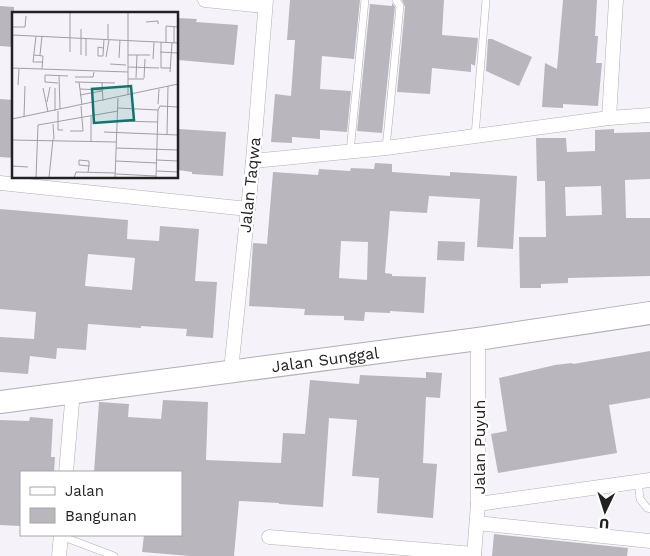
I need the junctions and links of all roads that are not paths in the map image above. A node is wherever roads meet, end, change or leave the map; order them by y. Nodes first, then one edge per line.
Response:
1 (205, 0) edge
2 (365, 0) edge
3 (396, 0) edge
4 (486, 0) edge
5 (616, 0) edge
6 (266, 3) edge
7 (650, 115) edge
8 (608, 118) junction
9 (475, 136) junction
10 (386, 148) junction
11 (350, 152) junction
12 (253, 161) junction
13 (0, 183) edge
14 (248, 209) junction
15 (650, 313) edge
16 (478, 339) junction
17 (231, 370) junction
18 (73, 391) junction
19 (0, 402) edge
20 (66, 471) edge
21 (644, 481) edge
22 (478, 504) junction
23 (650, 508) edge
24 (478, 523) junction
25 (61, 536) edge
26 (269, 537) dead end
27 (650, 541) edge
28 (474, 555) edge
29 (59, 556) edge
30 (114, 556) edge

1 - 6 street
2 - 11 lane
3 - 10 lane
4 - 9 lane
5 - 8 street
6 - 12 street, Jalan Taqwa
7 - 8 street
8 - 9 street
9 - 10 street
10 - 11 street
11 - 12 street
12 - 14 street, Jalan Taqwa
13 - 14 street
14 - 17 street, Jalan Taqwa
15 - 16 main road, Jalan Sunggal
16 - 17 main road, Jalan Sunggal
16 - 22 street, Jalan Puyuh
17 - 18 main road, Jalan Sunggal
18 - 19 main road, Jalan Sunggal
18 - 20 street
21 - 22 street
21 - 23 lane
22 - 24 street, Jalan Puyuh
24 - 27 street
24 - 28 street, Jalan Puyuh
25 - 29 street
25 - 30 lane
26 - 28 street

